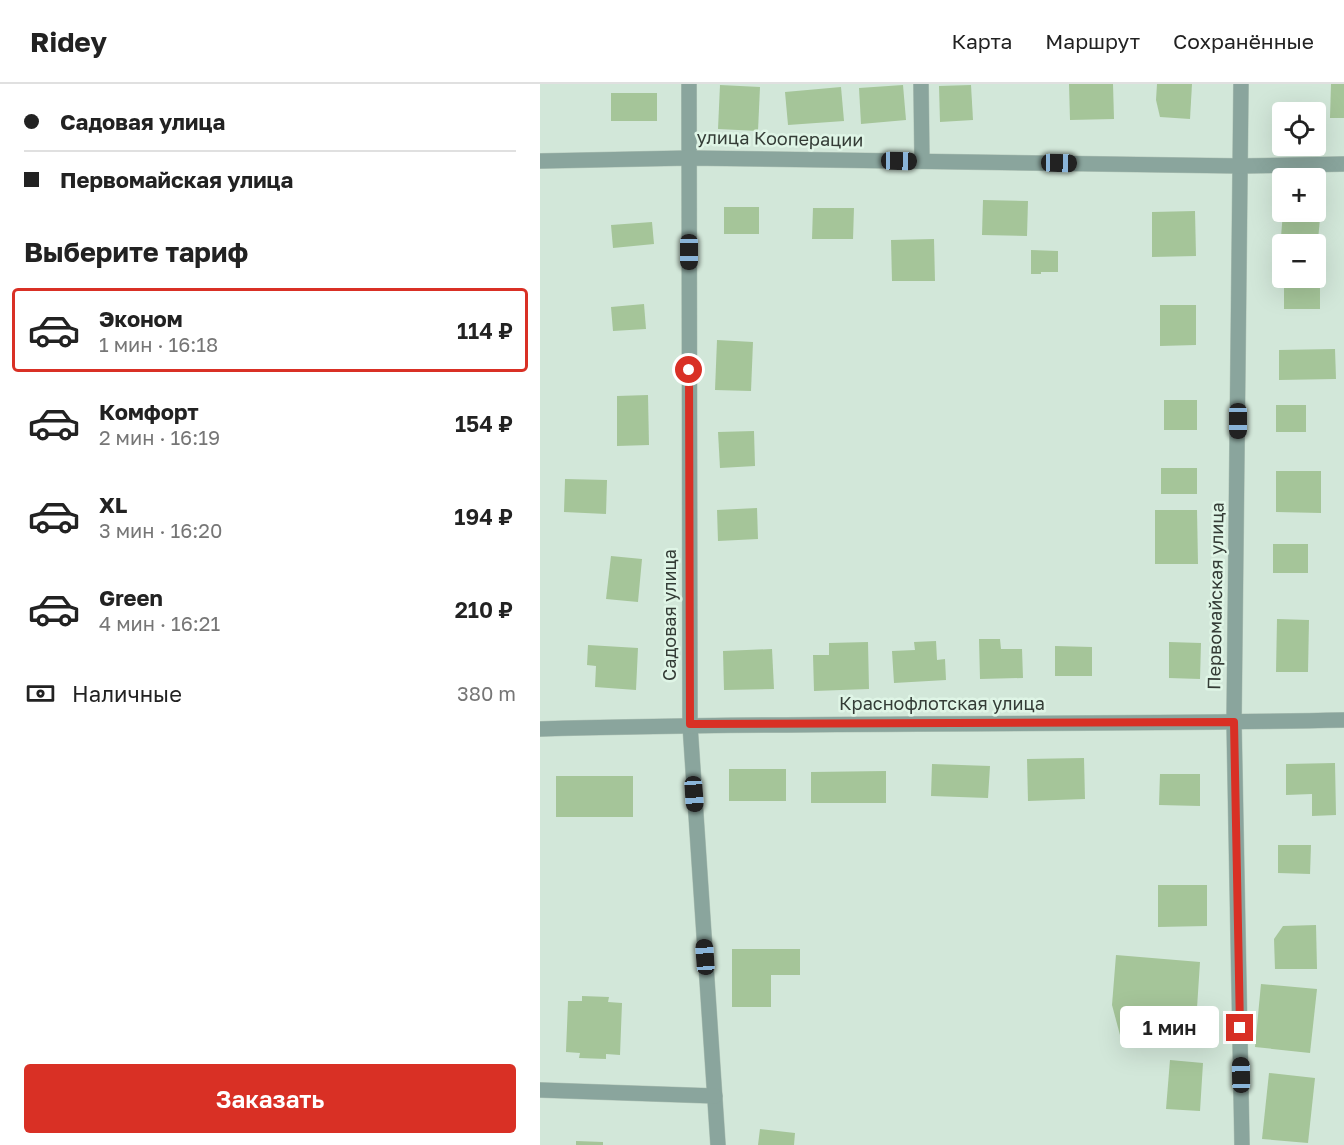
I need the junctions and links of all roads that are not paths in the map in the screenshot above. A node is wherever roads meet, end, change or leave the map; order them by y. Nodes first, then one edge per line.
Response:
1 (689, 84) edge
2 (921, 84) edge
3 (1241, 84) edge
4 (689, 158) junction
5 (540, 161) edge
6 (922, 161) junction
7 (1344, 164) edge
8 (1241, 166) junction
9 (1344, 720) edge
10 (1234, 722) junction
11 (690, 724) junction
12 (540, 729) edge
13 (540, 1090) edge
14 (715, 1096) junction
15 (718, 1145) edge
16 (1242, 1145) edge

1 - 4 street, Садовая улица
2 - 6 street
3 - 8 street, Первомайская улица
4 - 5 street, улица Кооперации
4 - 6 street, улица Кооперации
4 - 11 street, Садовая улица
6 - 8 street, улица Кооперации
7 - 8 street, улица Кооперации
8 - 10 street, Первомайская улица
9 - 10 street, Краснофлотская улица
10 - 11 street, Краснофлотская улица
10 - 16 street, Первомайская улица
11 - 12 street, Краснофлотская улица
11 - 14 street, Садовая улица
13 - 14 street
14 - 15 street, Садовая улица

